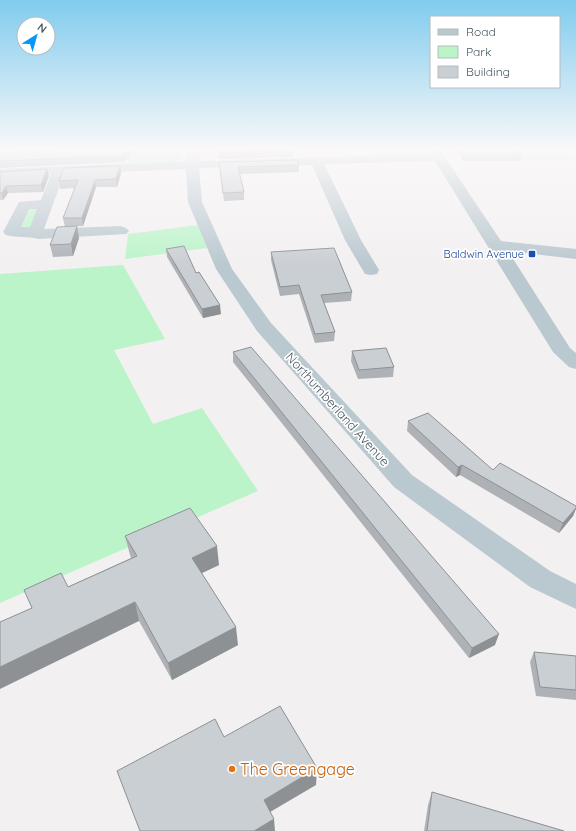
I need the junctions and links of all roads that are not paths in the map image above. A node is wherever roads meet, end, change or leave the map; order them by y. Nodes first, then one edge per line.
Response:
1 (51, 189) edge
2 (194, 189) edge
3 (329, 189) edge
4 (460, 189) edge
5 (45, 204) junction
6 (36, 231) junction
7 (121, 231) dead end
8 (496, 245) junction
9 (576, 254) edge
10 (371, 270) dead end
11 (576, 363) edge
12 (576, 597) edge

1 - 5 street
2 - 12 street, Northumberland Avenue
3 - 10 street
4 - 8 street
5 - 6 street
5 - 6 street
6 - 7 street
8 - 9 street
8 - 11 street

